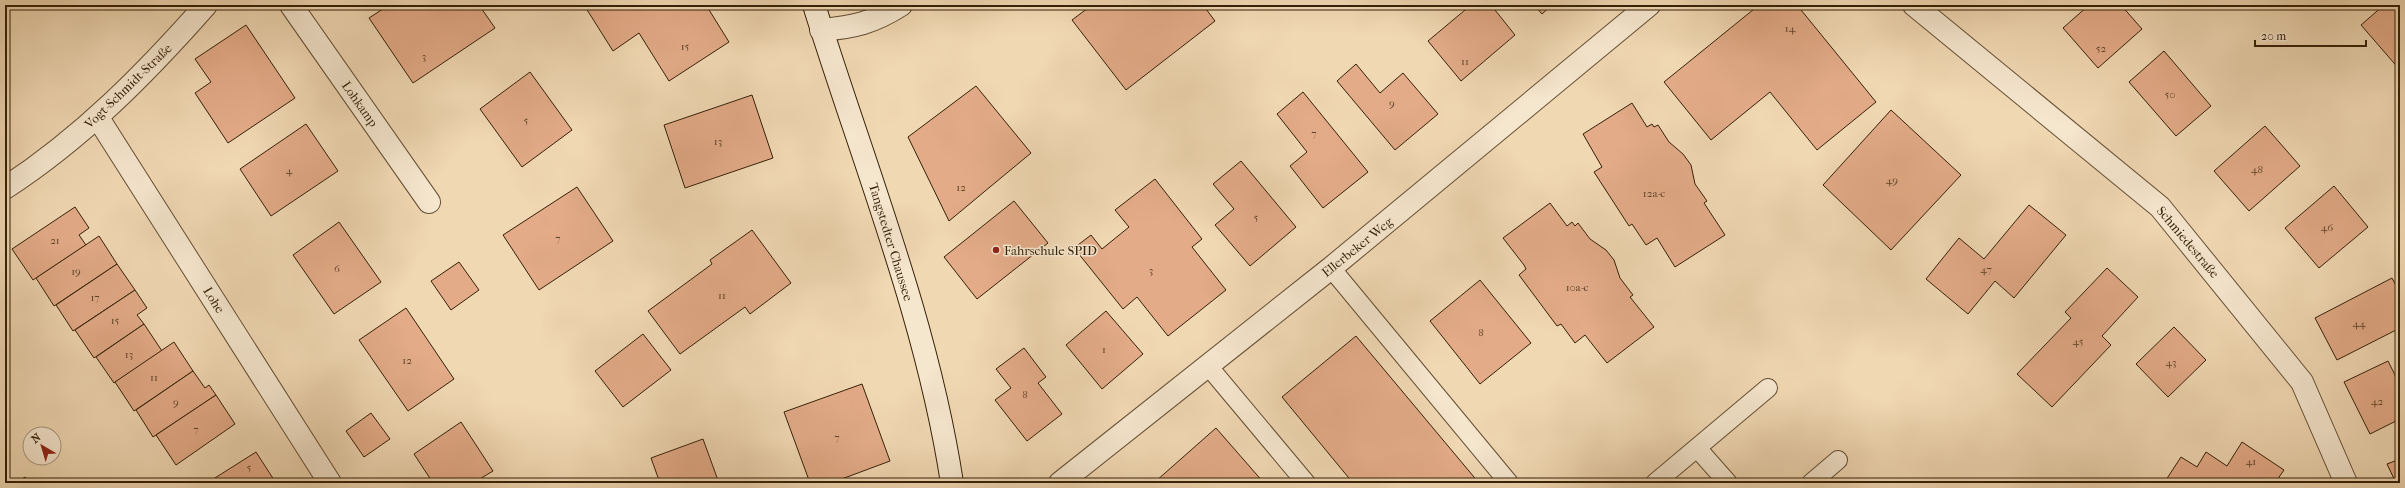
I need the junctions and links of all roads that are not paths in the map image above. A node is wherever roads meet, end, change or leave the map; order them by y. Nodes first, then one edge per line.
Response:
1 (206, 5) edge
2 (291, 5) edge
3 (814, 5) edge
4 (901, 5) edge
5 (1649, 5) edge
6 (1914, 5) edge
7 (821, 30) junction
8 (98, 118) junction
9 (5, 188) edge
10 (429, 202) dead end
11 (1331, 268) junction
12 (1209, 367) junction
13 (1768, 388) dead end
14 (1697, 448) junction
15 (1838, 460) dead end
16 (330, 483) edge
17 (952, 483) edge
18 (1060, 483) edge
19 (1306, 483) edge
20 (1509, 483) edge
21 (1655, 483) edge
22 (1728, 483) edge
23 (1812, 483) edge
24 (2346, 483) edge

1 - 8 street, Vogt-Schmidt-Straße
2 - 10 street, Lohkamp
3 - 7 street, Tangstedter Chaussee
4 - 7 street
5 - 11 street, Ellerbeker Weg
6 - 24 street, Schmiedestraße
7 - 17 street, Tangstedter Chaussee
8 - 9 street, Vogt-Schmidt-Straße
8 - 16 street, Lohe
11 - 12 street, Ellerbeker Weg
11 - 20 lane
12 - 18 street, Ellerbeker Weg
12 - 19 lane
13 - 14 lane
14 - 21 lane
14 - 22 lane
15 - 23 lane

